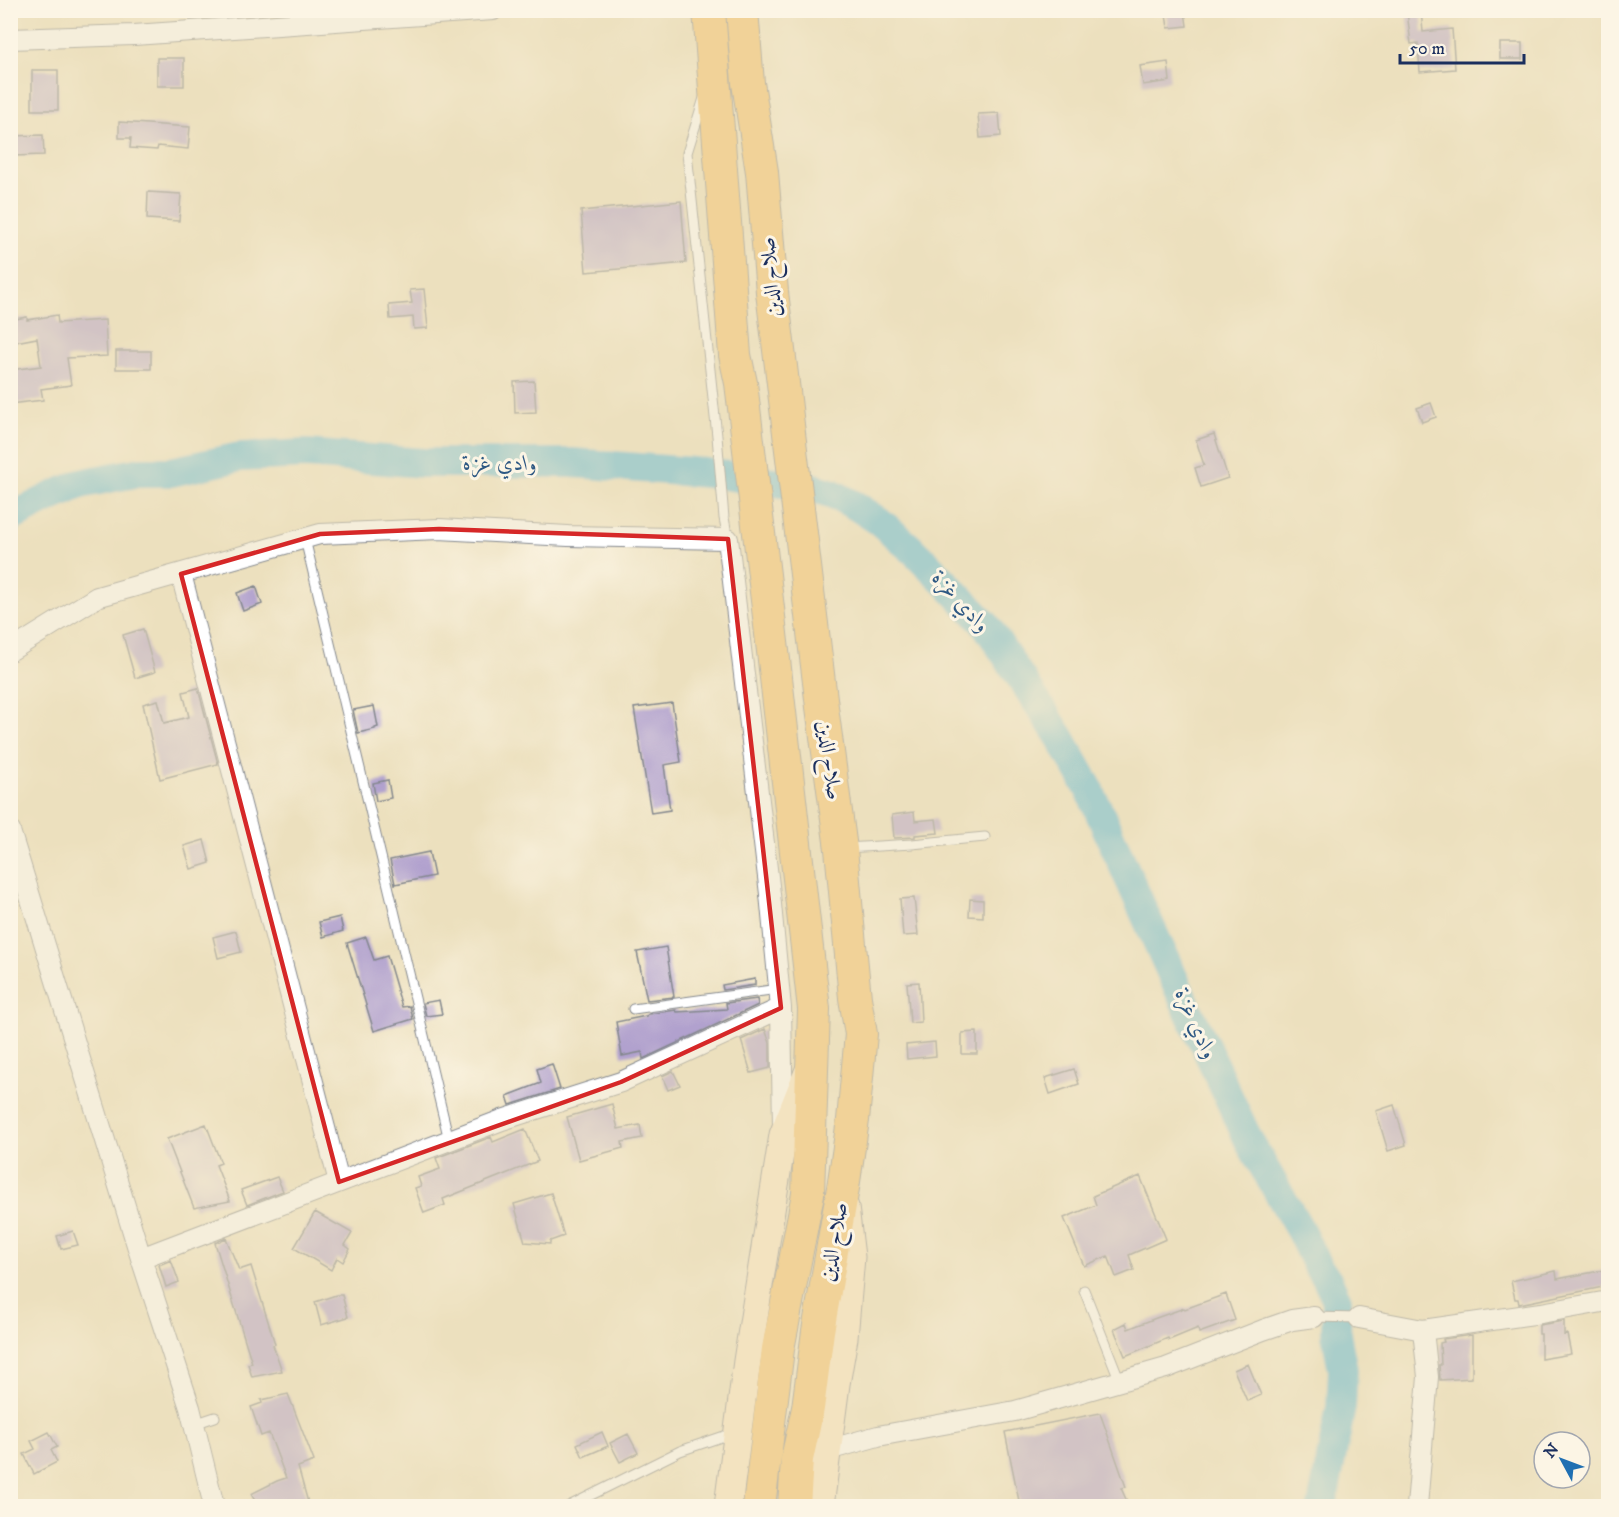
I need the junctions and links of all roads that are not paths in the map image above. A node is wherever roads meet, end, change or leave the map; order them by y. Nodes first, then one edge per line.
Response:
1 (493, 10) edge
2 (709, 10) edge
3 (742, 10) edge
4 (10, 39) edge
5 (713, 70) junction
6 (305, 539) junction
7 (728, 539) junction
8 (181, 573) junction
9 (10, 651) edge
10 (10, 831) edge
11 (985, 837) dead end
12 (841, 849) junction
13 (779, 998) junction
14 (633, 1009) dead end
15 (812, 1060) junction
16 (783, 1136) junction
17 (449, 1140) junction
18 (339, 1182) junction
19 (843, 1188) junction
20 (141, 1258) junction
21 (1084, 1290) dead end
22 (1608, 1301) edge
23 (1314, 1317) joint
24 (1359, 1318) joint
25 (1423, 1330) junction
26 (1120, 1381) junction
27 (215, 1417) dead end
28 (194, 1424) junction
29 (738, 1431) junction
30 (827, 1450) junction
31 (797, 1459) junction
32 (214, 1506) edge
33 (569, 1506) edge
34 (728, 1506) edge
35 (759, 1506) edge
36 (794, 1506) edge
37 (820, 1506) edge
38 (1416, 1506) edge

1 - 4 street
2 - 5 highway, صلاح الدين
3 - 12 highway, صلاح الدين
5 - 7 lane
5 - 15 highway, صلاح الدين
6 - 7 street
6 - 8 street
6 - 17 lane
7 - 13 street
8 - 9 street
8 - 18 street
10 - 20 street
11 - 12 lane
12 - 19 highway, صلاح الدين
13 - 14 lane
13 - 16 street
13 - 17 street
15 - 16 main road
15 - 35 highway, صلاح الدين
16 - 29 main road
17 - 18 street
18 - 20 street
19 - 30 main road
19 - 31 highway, صلاح الدين
20 - 28 street
21 - 26 lane
22 - 25 street
23 - 24 lane
23 - 26 street
24 - 25 street
25 - 38 street
26 - 30 street
27 - 28 lane
28 - 32 street
29 - 33 lane
29 - 34 main road
30 - 31 street
30 - 37 main road
31 - 36 highway, صلاح الدين

